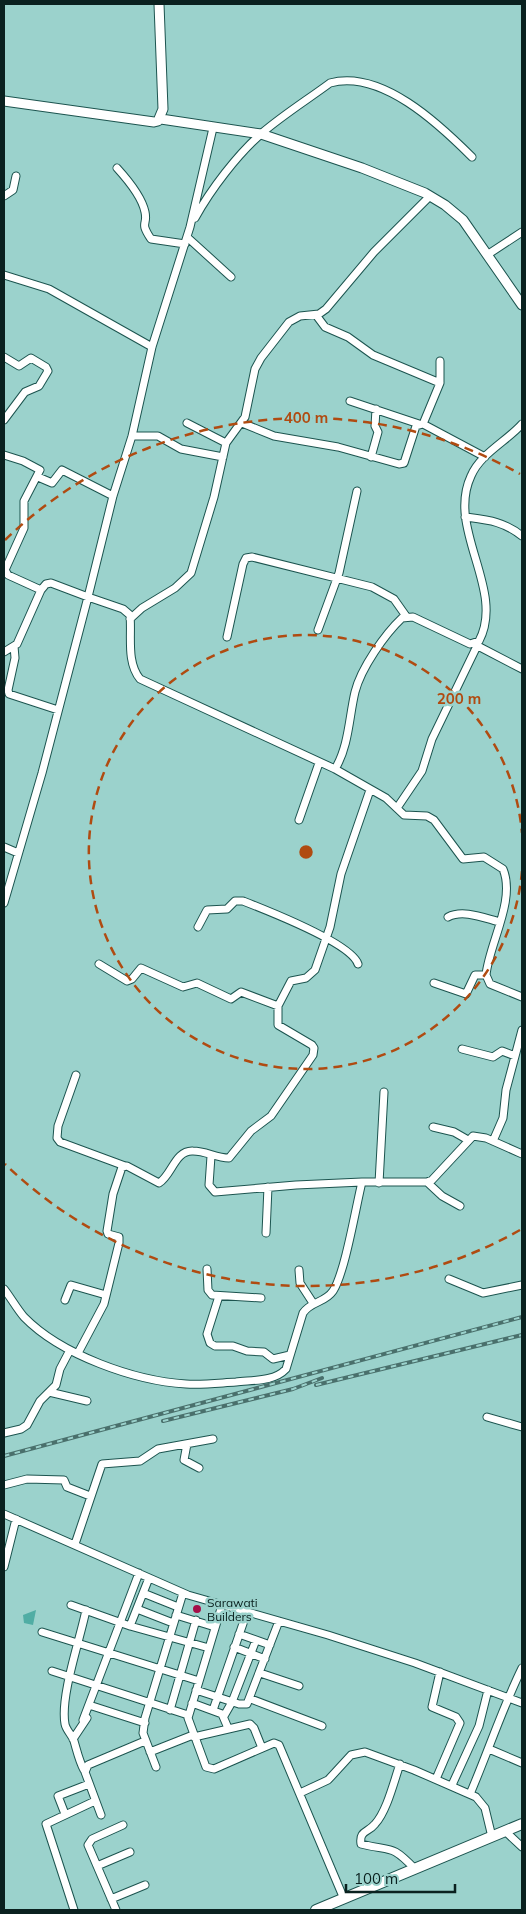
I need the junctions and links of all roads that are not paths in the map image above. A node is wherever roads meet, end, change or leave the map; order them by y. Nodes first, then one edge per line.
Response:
1 (159, 4) edge
2 (4, 100) edge
3 (161, 119) junction
4 (213, 128) junction
5 (261, 134) junction
6 (472, 157) dead end
7 (117, 168) dead end
8 (16, 176) dead end
9 (4, 196) edge
10 (430, 196) junction
11 (190, 227) junction
12 (522, 232) edge
13 (186, 240) junction
14 (487, 255) junction
15 (4, 274) edge
16 (231, 277) dead end
17 (522, 305) edge
18 (316, 315) junction
19 (152, 347) junction
20 (4, 357) edge
21 (440, 361) dead end
22 (440, 383) junction
23 (350, 401) dead end
24 (376, 409) junction
25 (4, 420) edge
26 (187, 423) dead end
27 (242, 423) junction
28 (421, 424) junction
29 (522, 424) edge
30 (132, 436) junction
31 (226, 443) junction
32 (4, 455) edge
33 (223, 457) junction
34 (371, 457) junction
35 (485, 457) junction
36 (38, 477) junction
37 (357, 491) dead end
38 (113, 496) junction
39 (465, 517) junction
40 (522, 536) edge
41 (337, 578) junction
42 (41, 590) junction
43 (88, 597) junction
44 (406, 616) junction
45 (130, 619) junction
46 (318, 630) dead end
47 (227, 637) dead end
48 (475, 645) junction
49 (14, 646) junction
50 (4, 652) edge
51 (522, 669) edge
52 (58, 710) junction
53 (319, 763) junction
54 (335, 769) junction
55 (370, 790) junction
56 (397, 808) junction
57 (299, 820) dead end
58 (4, 848) edge
59 (18, 853) junction
60 (4, 903) edge
61 (448, 917) dead end
62 (500, 922) junction
63 (198, 927) dead end
64 (326, 938) junction
65 (99, 964) dead end
66 (358, 964) dead end
67 (486, 975) junction
68 (434, 983) dead end
69 (522, 997) edge
70 (278, 1006) junction
71 (522, 1030) edge
72 (462, 1049) dead end
73 (515, 1056) junction
74 (76, 1075) dead end
75 (384, 1092) dead end
76 (433, 1127) dead end
77 (468, 1140) junction
78 (493, 1141) junction
79 (522, 1154) edge
80 (211, 1156) junction
81 (125, 1166) junction
82 (362, 1182) junction
83 (427, 1182) junction
84 (379, 1183) junction
85 (268, 1187) junction
86 (460, 1206) dead end
87 (266, 1233) dead end
88 (208, 1268) dead end
89 (299, 1270) dead end
90 (449, 1279) dead end
91 (522, 1285) edge
92 (5, 1294) edge
93 (106, 1296) junction
94 (219, 1296) junction
95 (261, 1298) dead end
96 (65, 1300) dead end
97 (313, 1303) junction
98 (70, 1350) junction
99 (78, 1354) junction
100 (290, 1355) junction
101 (48, 1392) junction
102 (87, 1401) dead end
103 (488, 1417) dead end
104 (522, 1427) edge
105 (4, 1433) edge
106 (213, 1439) dead end
107 (187, 1444) junction
108 (199, 1468) dead end
109 (4, 1485) edge
110 (90, 1496) junction
111 (4, 1514) edge
112 (16, 1519) junction
113 (75, 1544) junction
114 (4, 1567) edge
115 (139, 1573) junction
116 (149, 1578) junction
117 (143, 1593) junction
118 (183, 1593) junction
119 (71, 1605) dead end
120 (222, 1605) junction
121 (137, 1609) junction
122 (86, 1610) junction
123 (177, 1611) junction
124 (246, 1612) junction
125 (196, 1620) junction
126 (279, 1621) junction
127 (120, 1622) junction
128 (173, 1623) junction
129 (130, 1626) junction
130 (215, 1627) junction
131 (42, 1632) dead end
132 (239, 1634) junction
133 (169, 1637) junction
134 (256, 1640) junction
135 (189, 1642) junction
136 (80, 1643) junction
137 (270, 1645) junction
138 (234, 1647) junction
139 (209, 1648) junction
140 (109, 1652) junction
141 (251, 1654) junction
142 (265, 1659) junction
143 (160, 1668) junction
144 (522, 1668) edge
145 (52, 1671) dead end
146 (440, 1672) junction
147 (260, 1673) junction
148 (179, 1674) junction
149 (70, 1677) junction
150 (199, 1681) junction
151 (97, 1686) junction
152 (299, 1686) dead end
153 (196, 1690) junction
154 (488, 1690) junction
155 (217, 1697) junction
156 (508, 1697) junction
157 (251, 1699) junction
158 (232, 1702) junction
159 (192, 1703) junction
160 (522, 1703) edge
161 (150, 1704) junction
162 (91, 1706) junction
163 (170, 1710) junction
164 (213, 1710) junction
165 (188, 1716) junction
166 (224, 1716) junction
167 (83, 1720) dead end
168 (144, 1722) junction
169 (322, 1726) dead end
170 (228, 1728) junction
171 (194, 1736) junction
172 (73, 1739) junction
173 (145, 1741) junction
174 (262, 1748) junction
175 (489, 1749) junction
176 (150, 1752) junction
177 (400, 1764) junction
178 (522, 1764) edge
179 (156, 1767) dead end
180 (86, 1768) junction
181 (436, 1779) junction
182 (89, 1784) junction
183 (452, 1785) junction
184 (300, 1793) junction
185 (470, 1794) junction
186 (95, 1801) junction
187 (65, 1814) junction
188 (101, 1816) dead end
189 (522, 1824) edge
190 (123, 1825) dead end
191 (505, 1831) junction
192 (492, 1836) junction
193 (522, 1847) edge
194 (130, 1852) dead end
195 (97, 1866) junction
196 (415, 1869) junction
197 (145, 1885) dead end
198 (111, 1899) junction
199 (344, 1899) junction
200 (74, 1910) edge
201 (116, 1910) edge
202 (316, 1910) edge

1 - 3 street
2 - 3 street
3 - 4 street
4 - 5 street
4 - 11 street
5 - 6 street
5 - 10 street
5 - 11 street
7 - 13 street
8 - 9 street
10 - 14 street
10 - 18 street
11 - 13 street
12 - 14 street
13 - 16 street
13 - 19 street
14 - 17 street
15 - 19 street
18 - 22 street
18 - 27 street
19 - 30 street
20 - 25 street
21 - 22 street
22 - 28 street
23 - 24 street
24 - 28 street
24 - 34 street
26 - 31 street
27 - 31 street
27 - 34 street
28 - 34 street
28 - 35 street
29 - 35 street
30 - 33 street
30 - 38 street
31 - 33 street
32 - 36 street
33 - 45 street
35 - 39 street
36 - 38 street
36 - 42 street
37 - 41 street
38 - 43 street
39 - 40 street
39 - 48 street
41 - 44 street
41 - 46 street
41 - 47 street
42 - 43 street
42 - 49 street
43 - 45 street
43 - 52 street
44 - 48 street
44 - 54 street
45 - 53 street
48 - 51 street
48 - 56 street
49 - 50 street
49 - 52 street
52 - 59 street
53 - 54 street
53 - 57 street
54 - 55 street
55 - 56 street
55 - 64 street
56 - 62 street
58 - 59 street
59 - 60 street
61 - 62 street
62 - 67 street
63 - 64 street
64 - 66 street
64 - 70 street
65 - 70 street
67 - 68 street
67 - 69 street
70 - 80 street
71 - 73 street
72 - 73 street
73 - 78 street
74 - 81 street
75 - 84 street
76 - 77 street
77 - 78 street
77 - 83 street
78 - 79 street
80 - 81 street
80 - 85 street
81 - 93 street
82 - 84 street
82 - 85 street
82 - 97 street
83 - 84 street
83 - 86 street
85 - 87 street
88 - 94 street
89 - 97 street
90 - 91 street
92 - 98 street
93 - 96 street
93 - 99 street
94 - 95 street
94 - 100 street
97 - 100 street
98 - 99 street
98 - 101 street
99 - 100 street
101 - 102 street
101 - 105 street
103 - 104 street
106 - 107 street
107 - 108 street
107 - 110 street
109 - 110 street
110 - 113 street
111 - 112 street
112 - 113 street
112 - 114 street
113 - 115 street
115 - 116 street
115 - 127 street
116 - 117 street
116 - 118 street
117 - 121 street
117 - 123 street
118 - 120 street
118 - 123 street
119 - 122 street
120 - 124 street
120 - 130 street
121 - 128 street
121 - 129 street
122 - 127 street
122 - 136 street
123 - 125 street
123 - 128 street
124 - 126 street
124 - 132 street
125 - 130 street
125 - 135 street
126 - 137 street
126 - 146 street
127 - 129 street
127 - 140 street
128 - 133 street
129 - 133 street
130 - 139 street
131 - 136 street
132 - 134 street
132 - 138 street
133 - 135 street
133 - 143 street
134 - 137 street
134 - 141 street
135 - 139 street
135 - 148 street
136 - 140 street
136 - 149 street
137 - 142 street
138 - 141 street
138 - 155 street
139 - 150 street
140 - 143 street
140 - 151 street
141 - 142 street
141 - 158 street
142 - 147 street
143 - 148 street
143 - 161 street
144 - 156 street
145 - 149 street
146 - 154 street
146 - 181 street
147 - 152 street
147 - 157 street
148 - 150 street
148 - 163 street
149 - 151 street
149 - 172 street
150 - 153 street
151 - 161 street
151 - 162 street
153 - 155 street
153 - 159 street
154 - 156 street
154 - 183 street
155 - 158 street
155 - 164 street
156 - 160 street
156 - 175 street
157 - 158 street
157 - 169 street
158 - 166 street
159 - 164 street
159 - 165 street
161 - 163 street
161 - 168 street
162 - 167 street
162 - 168 street
162 - 172 street
163 - 165 street
164 - 166 street
165 - 171 street
166 - 170 street
168 - 173 street
170 - 171 street
170 - 174 street
171 - 174 street
171 - 176 street
172 - 180 street
173 - 176 street
173 - 180 street
174 - 184 street
175 - 178 street
175 - 185 street
176 - 179 street
177 - 181 street
177 - 184 street
177 - 196 street
180 - 182 street
181 - 183 street
182 - 186 street
182 - 187 street
183 - 185 street
184 - 199 street
185 - 192 street
186 - 187 street
186 - 188 street
187 - 200 street
189 - 191 main road
190 - 195 street
191 - 192 main road
191 - 193 street
192 - 196 main road
194 - 195 street
195 - 198 street
196 - 199 main road
197 - 198 street
198 - 201 street
199 - 202 main road

